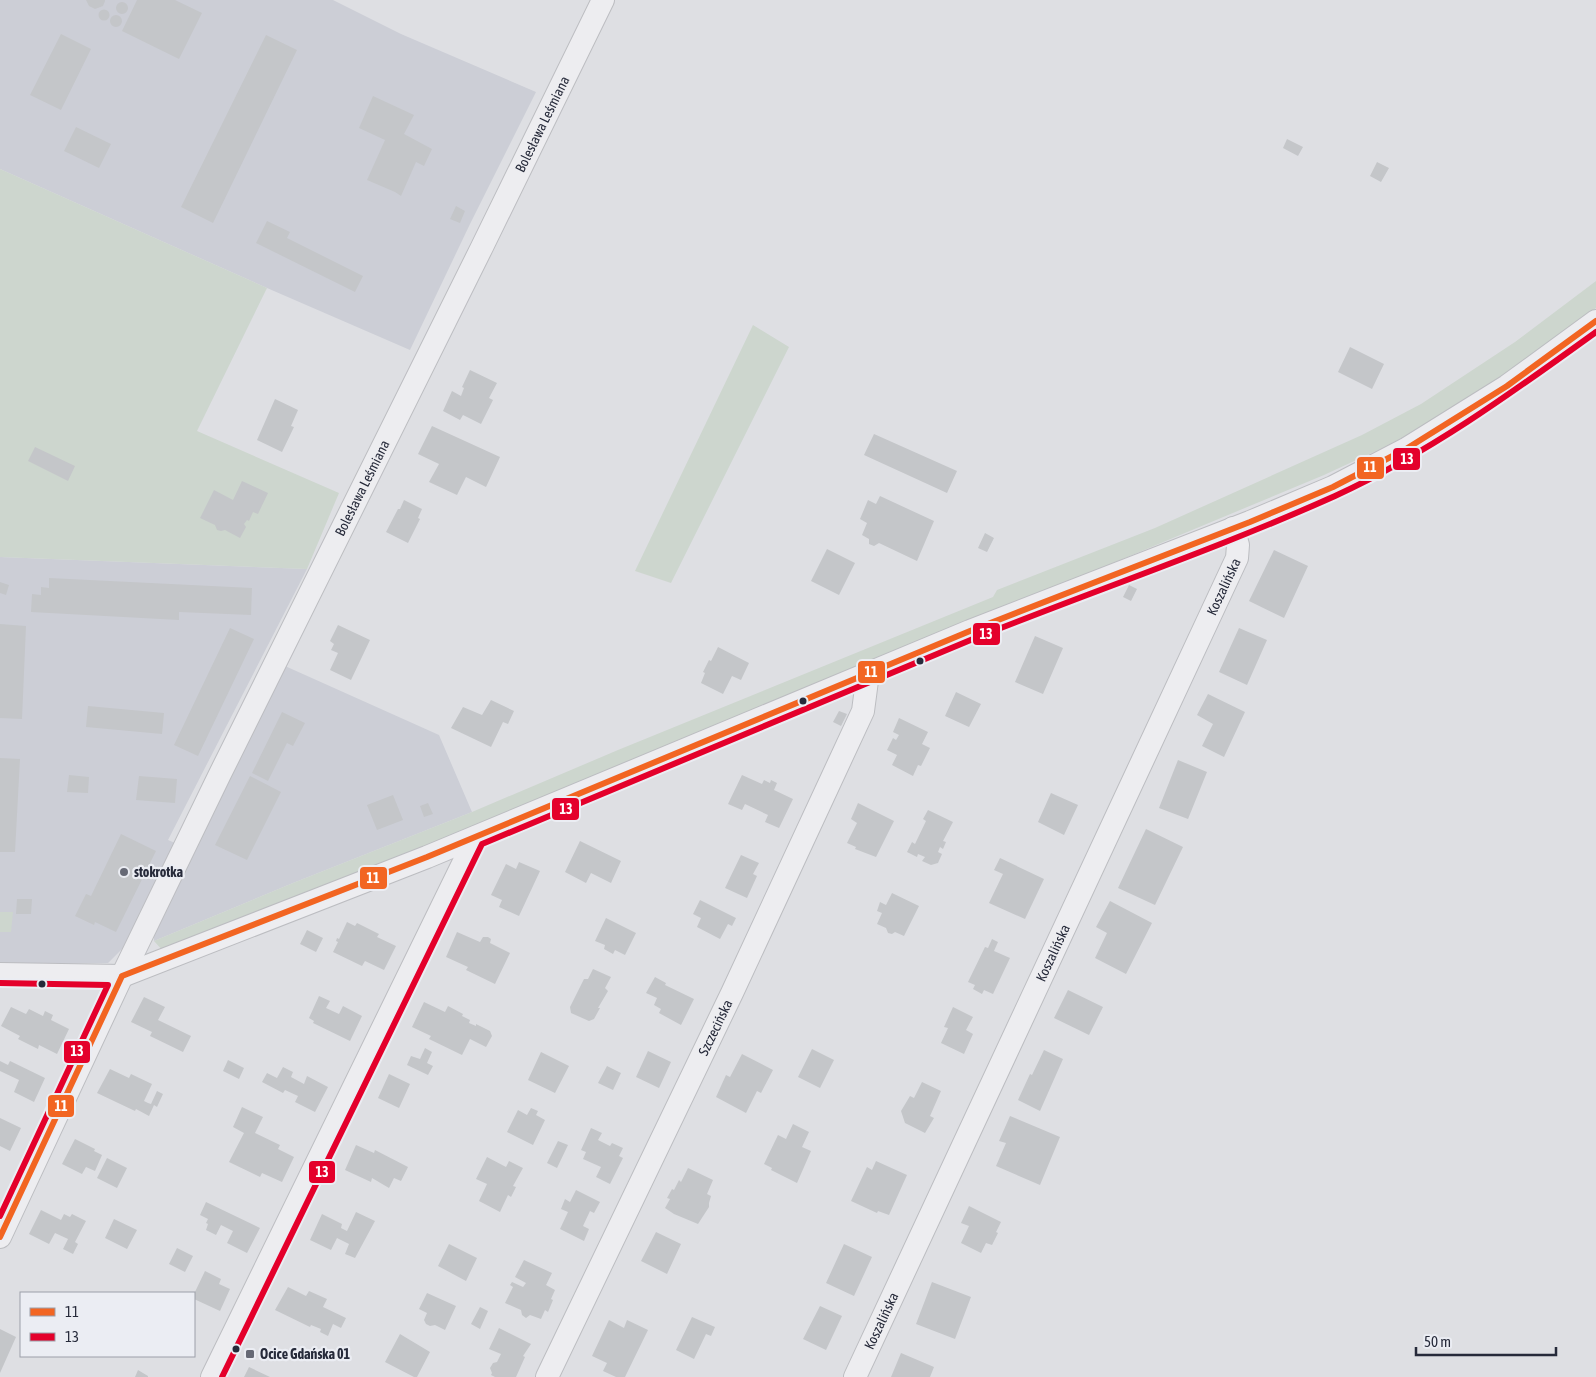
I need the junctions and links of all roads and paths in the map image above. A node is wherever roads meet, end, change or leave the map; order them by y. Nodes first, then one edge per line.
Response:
1 (603, 0) edge
2 (1596, 321) edge
3 (1233, 528) junction
4 (868, 673) junction
5 (476, 837) junction
6 (0, 974) edge
7 (122, 976) junction
8 (0, 1237) edge
9 (212, 1377) edge
10 (547, 1377) edge
11 (855, 1377) edge

1 - 7 street, Bolesława Leśmiana
2 - 3 street
3 - 4 street
3 - 11 street, Koszalińska
4 - 5 street
4 - 10 street, Szczecińska
5 - 7 street
5 - 9 street
6 - 7 street
7 - 8 street, Bolesława Leśmiana

